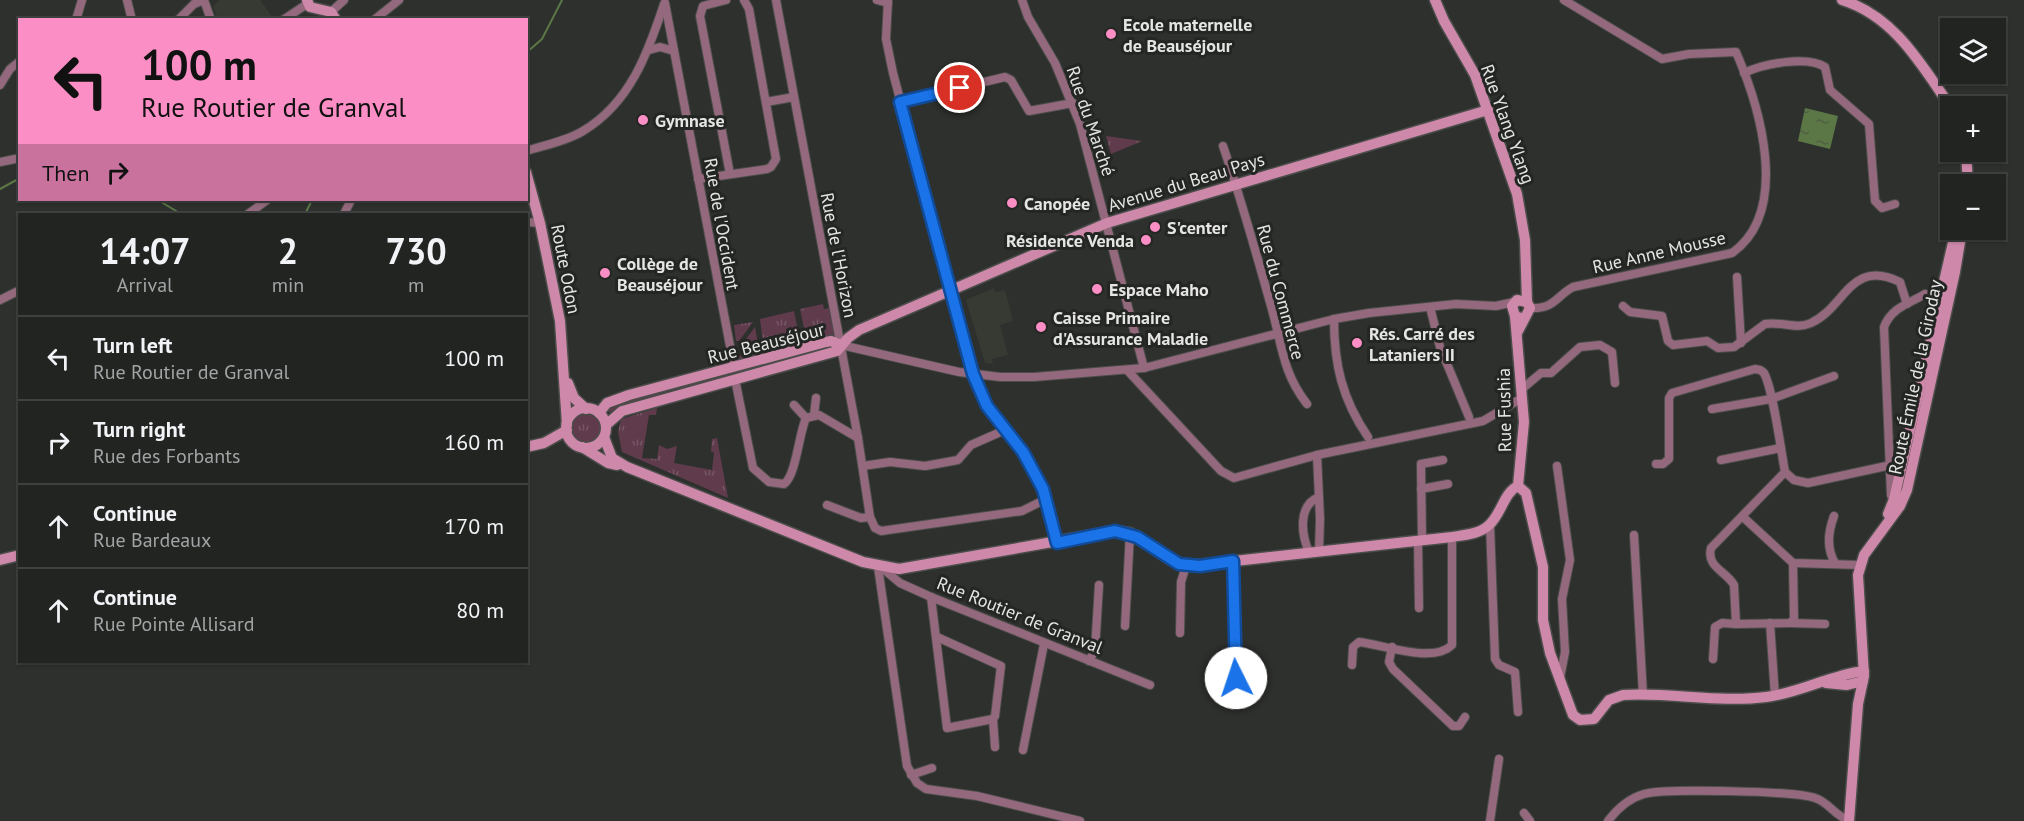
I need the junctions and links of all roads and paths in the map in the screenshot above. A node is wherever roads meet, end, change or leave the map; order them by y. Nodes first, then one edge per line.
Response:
1 (81, 0) edge
2 (127, 0) edge
3 (204, 0) edge
4 (344, 0) edge
5 (399, 0) edge
6 (726, 0) edge
7 (744, 0) edge
8 (776, 0) edge
9 (877, 0) edge
10 (1022, 0) edge
11 (1435, 0) edge
12 (1564, 0) edge
13 (1842, 0) edge
14 (665, 1) edge
15 (307, 2) edge
16 (888, 2) edge
17 (333, 16) edge
18 (76, 18) edge
19 (132, 18) edge
20 (180, 18) edge
21 (210, 18) edge
22 (286, 18) edge
23 (376, 18) edge
24 (649, 50) junction
25 (674, 51) junction
26 (18, 63) edge
27 (1744, 73) junction
28 (0, 85) edge
29 (1943, 96) edge
30 (794, 97) junction
31 (766, 102) junction
32 (900, 102) junction
33 (1073, 103) junction
34 (1488, 110) junction
35 (1223, 146) dead end
36 (528, 150) edge
37 (18, 158) edge
38 (0, 162) edge
39 (730, 174) junction
40 (528, 179) edge
41 (698, 179) junction
42 (1236, 183) junction
43 (254, 201) edge
44 (266, 201) edge
45 (1895, 204) dead end
46 (259, 208) junction
47 (250, 213) edge
48 (528, 222) edge
49 (540, 223) junction
50 (1107, 223) junction
51 (1954, 240) edge
52 (1960, 240) edge
53 (1737, 277) dead end
54 (950, 289) junction
55 (18, 291) edge
56 (1925, 294) dead end
57 (0, 300) edge
58 (1907, 304) junction
59 (1623, 306) dead end
60 (1430, 307) junction
61 (1520, 308) junction
62 (1334, 319) junction
63 (1278, 333) junction
64 (1741, 343) junction
65 (841, 345) junction
66 (1144, 368) junction
67 (1127, 370) junction
68 (734, 373) junction
69 (565, 374) junction
70 (973, 374) junction
71 (1834, 376) dead end
72 (1615, 383) dead end
73 (1522, 394) junction
74 (816, 398) dead end
75 (1770, 399) junction
76 (1307, 404) dead end
77 (794, 405) dead end
78 (586, 409) junction
79 (1712, 409) dead end
80 (599, 413) junction
81 (810, 416) junction
82 (1469, 417) dead end
83 (606, 425) junction
84 (567, 428) junction
85 (1005, 430) junction
86 (604, 437) junction
87 (1368, 437) dead end
88 (858, 438) junction
89 (544, 443) junction
90 (579, 446) junction
91 (528, 447) edge
92 (1781, 448) junction
93 (1317, 455) junction
94 (1443, 460) dead end
95 (1721, 460) dead end
96 (1656, 464) dead end
97 (1891, 465) junction
98 (863, 466) junction
99 (1557, 466) dead end
100 (627, 467) junction
101 (1785, 472) junction
102 (1448, 484) dead end
103 (1518, 486) junction
104 (1420, 489) junction
105 (1319, 497) junction
106 (1038, 503) dead end
107 (827, 505) dead end
108 (1889, 513) junction
109 (1834, 516) dead end
110 (870, 517) junction
111 (1743, 517) junction
112 (1490, 525) junction
113 (1884, 526) junction
114 (1130, 533) junction
115 (1634, 535) dead end
116 (1452, 537) junction
117 (1420, 540) junction
118 (1057, 543) junction
119 (1314, 551) junction
120 (18, 556) edge
121 (0, 560) edge
122 (1233, 561) junction
123 (1835, 562) junction
124 (1793, 563) junction
125 (1860, 565) junction
126 (1186, 566) junction
127 (880, 567) junction
128 (1099, 585) dead end
129 (931, 597) junction
130 (1419, 608) dead end
131 (1770, 623) junction
132 (1790, 623) junction
133 (1736, 624) junction
134 (1825, 624) dead end
135 (1125, 626) dead end
136 (1180, 633) dead end
137 (937, 637) junction
138 (1044, 644) junction
139 (1392, 647) junction
140 (1713, 659) dead end
141 (1089, 661) junction
142 (1352, 664) dead end
143 (1863, 676) junction
144 (1236, 678) dead end
145 (1560, 679) junction
146 (1150, 685) dead end
147 (1811, 685) junction
148 (1847, 685) junction
149 (1643, 695) junction
150 (1774, 696) junction
151 (1858, 704) junction
152 (1518, 712) dead end
153 (1465, 717) dead end
154 (993, 719) junction
155 (995, 747) dead end
156 (1023, 750) dead end
157 (1499, 759) dead end
158 (932, 768) dead end
159 (911, 775) junction
160 (1524, 813) dead end
161 (1080, 821) edge
162 (1490, 821) edge
163 (1530, 821) edge
164 (1608, 821) edge
165 (1849, 821) edge

1 - 18 street
2 - 19 street
3 - 20 street
3 - 21 street
4 - 17 street
5 - 23 street
6 - 39 street
7 - 31 street
8 - 30 street, Rue de l'Horizon
9 - 16 street
10 - 33 street, Rue du Marché
11 - 34 street, Rue Ylang Ylang
12 - 27 street, Rue Anne Mousse
13 - 29 street
14 - 24 street
14 - 25 street, Rue de l'Occident
15 - 17 street
15 - 22 street
16 - 32 street
24 - 25 street
24 - 36 street
25 - 41 street, Rue de l'Occident
26 - 28 street
27 - 45 street
27 - 61 street, Rue Anne Mousse
30 - 31 street
30 - 65 street, Rue de l'Horizon
31 - 39 street
32 - 33 street
32 - 54 street
33 - 50 street, Rue du Marché
34 - 42 street, Avenue du Beau Pays
34 - 61 street, Rue Ylang Ylang
35 - 42 street, Rue du Commerce
37 - 38 street
39 - 41 street
40 - 49 street, Route Odon
41 - 68 street, Rue de l'Occident
42 - 50 street, Avenue du Beau Pays
42 - 63 street, Rue du Commerce
43 - 46 street
44 - 46 street
46 - 47 street
48 - 49 street
49 - 69 street, Route Odon
50 - 54 street, Avenue du Beau Pays
50 - 66 street, Rue du Marché
51 - 108 street, Route Émile de la Giroday
52 - 113 street, Route Émile de la Giroday
53 - 64 street
54 - 65 street, Avenue du Beau Pays
54 - 70 street
55 - 57 street
56 - 58 street, Route Émile de la Giroday
58 - 64 street
58 - 97 street, Route Émile de la Giroday
59 - 64 street
60 - 61 street
60 - 62 street
60 - 82 street
61 - 73 street, Rue Fushia
62 - 63 street
62 - 87 street
63 - 66 street
63 - 76 street, Rue du Commerce
65 - 68 street, Rue Beauséjour
65 - 70 street
65 - 88 street, Rue de l'Horizon
66 - 67 street
67 - 70 street
67 - 93 street
68 - 80 street, Rue Beauséjour
68 - 81 street, Rue de l'Occident
68 - 83 street, Rue Beauséjour
69 - 78 street, Route Odon
69 - 84 street, Route Odon
70 - 85 street
71 - 75 street
72 - 73 street
73 - 93 street
73 - 103 street, Rue Fushia
74 - 81 street, Rue de l'Occident
75 - 79 street
75 - 92 street
75 - 96 street
77 - 81 street
78 - 80 street
78 - 84 street
80 - 83 street
81 - 88 street
83 - 86 street
84 - 89 street
84 - 90 street
85 - 98 street
85 - 118 street
86 - 90 street
86 - 100 street
88 - 98 street, Rue de l'Horizon
89 - 90 street
89 - 91 street
90 - 100 street, Rue Routier de Granval
92 - 95 street
92 - 101 street
93 - 105 street
94 - 104 street
97 - 101 street
97 - 108 street, Route Émile de la Giroday
98 - 110 street, Rue de l'Horizon
99 - 145 street
100 - 127 street, Rue Routier de Granval
101 - 111 street
102 - 104 street
103 - 112 street
103 - 145 street
104 - 117 street
105 - 119 street
105 - 119 street
106 - 110 street
107 - 110 street
108 - 113 street, Route Émile de la Giroday
109 - 123 street
111 - 124 street
111 - 133 street
112 - 116 street
112 - 152 street
113 - 125 street, Route Émile de la Giroday
114 - 118 street, Rue Routier de Granval
114 - 126 street
114 - 135 street, Rue Routier de Granval
115 - 149 street
116 - 117 street
116 - 139 street
117 - 119 street
117 - 130 street
118 - 127 street, Rue Routier de Granval
119 - 122 street
120 - 121 street
122 - 126 street
122 - 144 street
123 - 124 street
123 - 125 street
124 - 132 street
125 - 143 street, Route Émile de la Giroday
126 - 136 street
127 - 129 street, Rue Routier de Granval
127 - 159 street
128 - 141 street
129 - 137 street
129 - 138 street, Rue Routier de Granval
131 - 132 street
131 - 133 street
131 - 150 street
132 - 134 street
133 - 140 street
137 - 154 street
137 - 154 street
138 - 141 street, Rue Routier de Granval
138 - 156 street
139 - 142 street
139 - 153 street
141 - 146 street, Rue Routier de Granval
143 - 147 street
143 - 148 street
143 - 151 street, Route Émile de la Giroday
145 - 149 street
147 - 148 street
147 - 150 street
148 - 151 street
149 - 150 street
151 - 165 street, Route Émile de la Giroday
154 - 155 street
157 - 162 street
158 - 159 street
159 - 161 street
160 - 163 street
164 - 165 street, Route Émile de la Giroday

